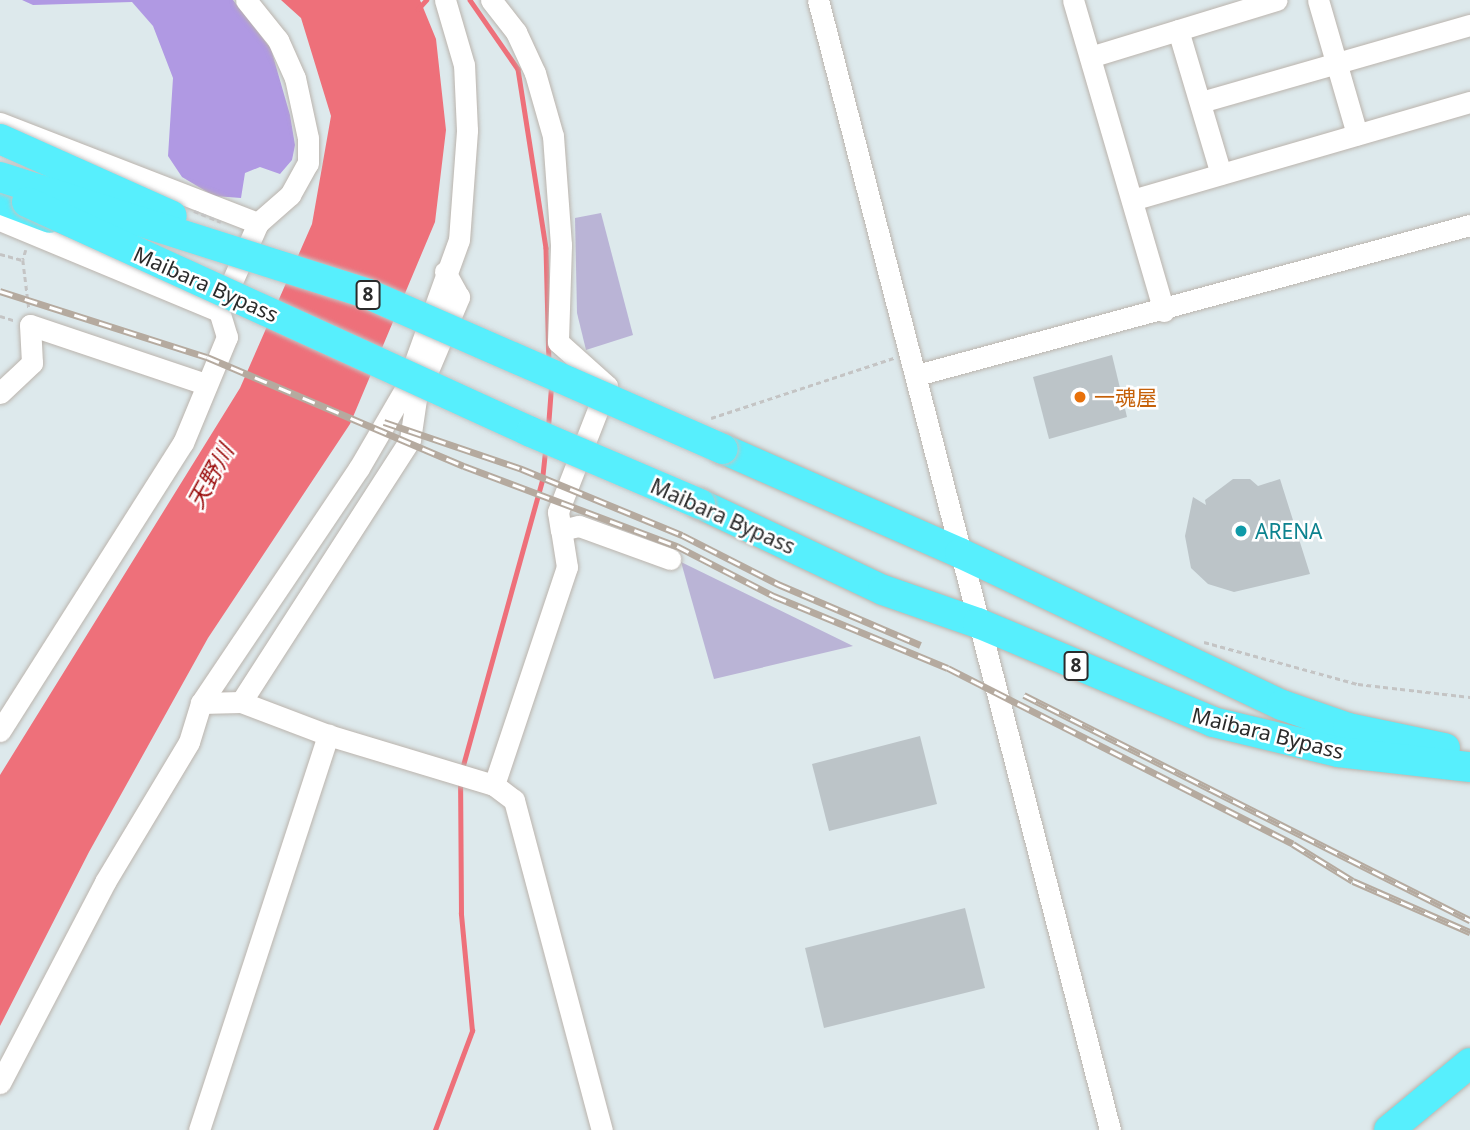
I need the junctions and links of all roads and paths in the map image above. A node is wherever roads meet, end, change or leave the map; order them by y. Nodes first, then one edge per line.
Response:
1 (246, 0) edge
2 (445, 0) edge
3 (491, 0) edge
4 (818, 0) edge
5 (1073, 0) edge
6 (1277, 0) edge
7 (1318, 0) edge
8 (1470, 25) edge
9 (1178, 30) junction
10 (1090, 57) junction
11 (1336, 63) junction
12 (1200, 102) junction
13 (1470, 102) edge
14 (0, 122) edge
15 (1357, 135) junction
16 (0, 139) edge
17 (1221, 174) junction
18 (0, 177) edge
19 (0, 188) edge
20 (0, 199) edge
21 (1132, 200) junction
22 (0, 220) edge
23 (258, 223) junction
24 (1470, 225) edge
25 (87, 231) junction
26 (31, 233) junction
27 (0, 254) edge
28 (23, 260) junction
29 (280, 263) junction
30 (444, 272) junction
31 (219, 311) junction
32 (1164, 311) junction
33 (30, 325) junction
34 (911, 353) junction
35 (917, 376) junction
36 (205, 384) junction
37 (607, 386) junction
38 (0, 393) edge
39 (697, 423) junction
40 (575, 466) junction
41 (887, 522) junction
42 (561, 530) junction
43 (960, 553) junction
44 (670, 559) dead end
45 (883, 590) junction
46 (978, 623) junction
47 (1202, 641) dead end
48 (1470, 697) edge
49 (241, 702) junction
50 (201, 703) junction
51 (0, 731) edge
52 (327, 735) junction
53 (1470, 750) edge
54 (1470, 767) edge
55 (494, 785) junction
56 (1470, 1063) edge
57 (0, 1083) edge
58 (199, 1130) edge
59 (602, 1130) edge
60 (1110, 1130) edge
61 (1389, 1130) edge

1 - 23 street
2 - 30 street
3 - 37 street
4 - 34 street
5 - 10 street
6 - 9 street
7 - 11 street
8 - 11 street
9 - 10 street
9 - 12 street
10 - 21 street
11 - 12 street
11 - 15 street
12 - 17 street
13 - 15 street
14 - 23 street
15 - 17 street
16 - 29 highway, bridge
17 - 21 street
18 - 29 highway, Maibara Bypass / 8, bridge
19 - 25 highway, Maibara Bypass / 8, bridge
20 - 25 highway, bridge
21 - 32 street
22 - 26 street
23 - 31 street
24 - 32 street
25 - 45 highway, Maibara Bypass / 8, bridge
26 - 28 path
26 - 31 street
27 - 28 path
28 - 33 path
29 - 41 highway, Maibara Bypass / 8, bridge
30 - 49 street
30 - 50 street
31 - 36 street
32 - 35 street
33 - 36 street
33 - 38 street
34 - 35 street
34 - 39 path
35 - 43 street
36 - 51 street
37 - 39 street
37 - 40 street
39 - 41 street
40 - 42 street
40 - 45 street
41 - 43 highway, Maibara Bypass / 8
42 - 44 street
42 - 55 street
43 - 46 street
43 - 53 highway, Maibara Bypass / 8
45 - 46 highway, Maibara Bypass / 8
46 - 54 highway, Maibara Bypass / 8
46 - 60 street
47 - 48 path
49 - 50 street
49 - 52 street
50 - 57 street
52 - 55 street
52 - 58 street
55 - 59 street
56 - 61 highway

